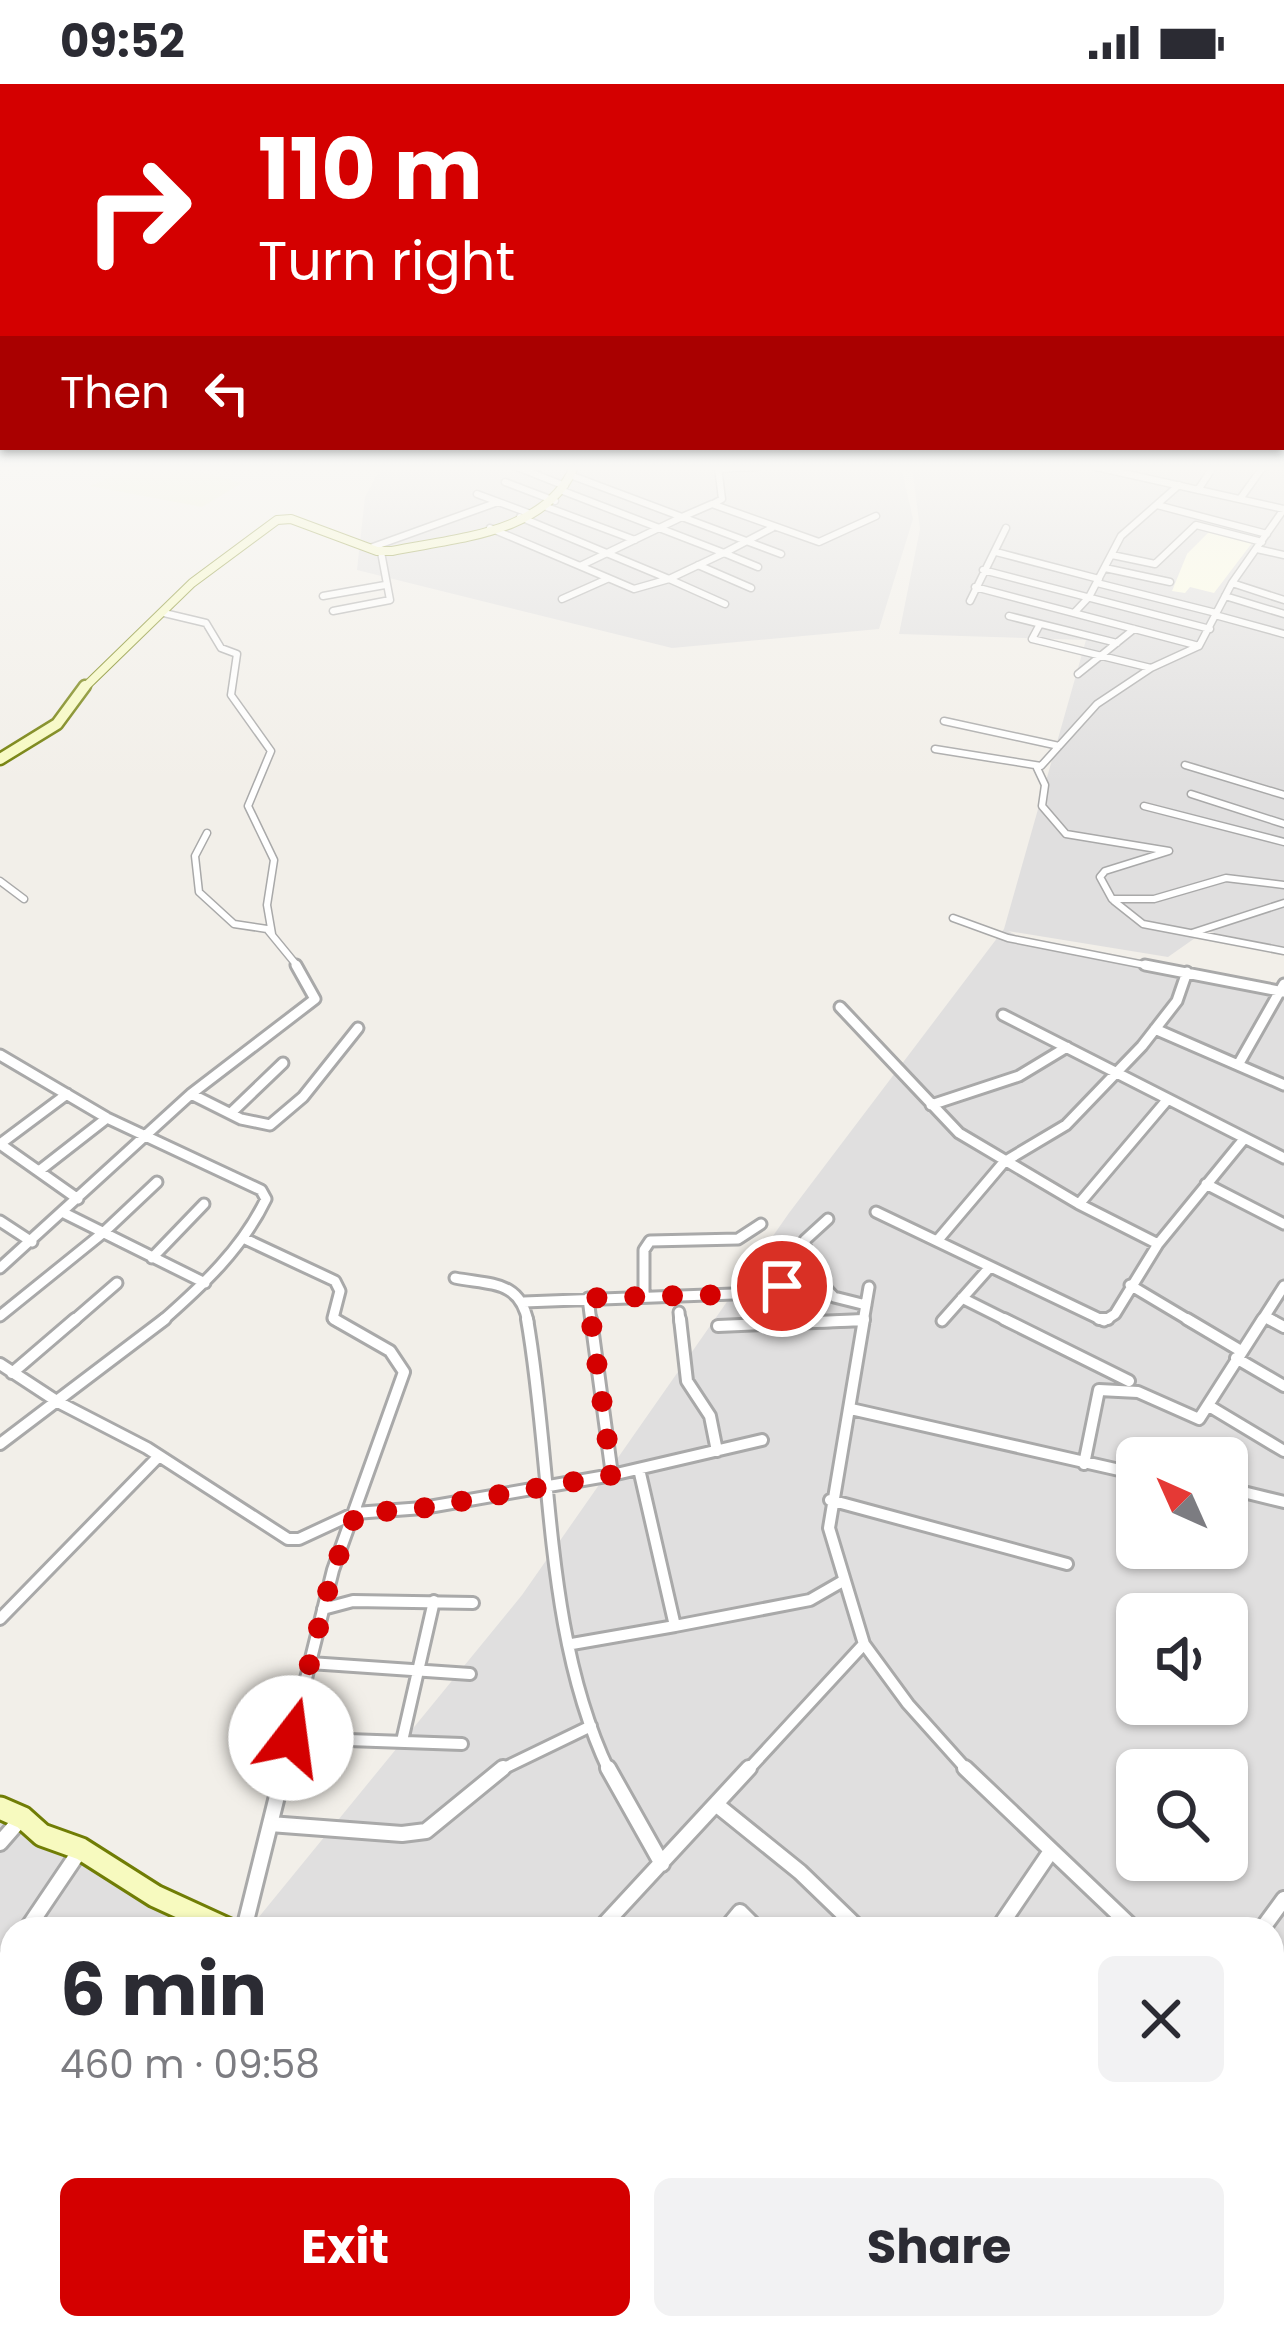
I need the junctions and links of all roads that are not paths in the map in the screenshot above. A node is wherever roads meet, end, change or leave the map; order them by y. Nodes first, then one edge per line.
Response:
1 (205, 572) edge
2 (382, 572) edge
3 (594, 572) edge
4 (653, 572) edge
5 (684, 572) edge
6 (713, 572) edge
7 (982, 572) edge
8 (992, 572) edge
9 (1067, 572) edge
10 (1103, 572) edge
11 (1124, 572) edge
12 (1240, 572) edge
13 (607, 578) junction
14 (669, 579) junction
15 (1098, 581) junction
16 (1169, 582) dead end
17 (1232, 583) junction
18 (385, 585) junction
19 (975, 587) junction
20 (751, 588) dead end
21 (322, 596) dead end
22 (1225, 596) junction
23 (1089, 597) junction
24 (562, 598) dead end
25 (1284, 600) edge
26 (970, 601) dead end
27 (724, 604) dead end
28 (333, 611) dead end
29 (164, 613) junction
30 (1074, 613) junction
31 (1216, 614) junction
32 (1284, 614) edge
33 (1009, 616) dead end
34 (1040, 624) junction
35 (1134, 629) junction
36 (1210, 629) junction
37 (1284, 634) edge
38 (1117, 643) junction
39 (1199, 646) junction
40 (1101, 656) junction
41 (1151, 668) junction
42 (1078, 674) dead end
43 (944, 722) dead end
44 (987, 730) junction
45 (1059, 746) junction
46 (935, 749) dead end
47 (975, 757) junction
48 (0, 759) edge
49 (1185, 765) dead end
50 (1037, 768) junction
51 (1191, 794) dead end
52 (1284, 795) edge
53 (1144, 806) dead end
54 (1284, 824) edge
55 (207, 833) dead end
56 (1284, 842) edge
57 (0, 881) edge
58 (1284, 885) edge
59 (24, 898) dead end
60 (1112, 899) junction
61 (1284, 903) edge
62 (953, 918) dead end
63 (1191, 933) junction
64 (273, 935) junction
65 (1284, 952) edge
66 (1187, 972) junction
67 (1282, 989) edge
68 (840, 1007) dead end
69 (1003, 1015) dead end
70 (358, 1028) dead end
71 (1155, 1029) junction
72 (1067, 1047) junction
73 (0, 1055) edge
74 (283, 1063) dead end
75 (1238, 1065) junction
76 (1114, 1071) junction
77 (1284, 1084) edge
78 (67, 1094) junction
79 (191, 1094) junction
80 (1168, 1099) junction
81 (931, 1106) junction
82 (232, 1112) junction
83 (107, 1118) junction
84 (145, 1136) junction
85 (1244, 1139) junction
86 (1284, 1158) edge
87 (1004, 1162) junction
88 (39, 1172) junction
89 (157, 1181) dead end
90 (1206, 1184) junction
91 (78, 1199) junction
92 (204, 1204) dead end
93 (1079, 1204) junction
94 (876, 1212) dead end
95 (64, 1213) junction
96 (828, 1219) dead end
97 (0, 1221) edge
98 (761, 1224) dead end
99 (1284, 1224) edge
100 (104, 1232) junction
101 (244, 1238) junction
102 (937, 1241) junction
103 (32, 1242) junction
104 (1158, 1244) junction
105 (152, 1258) junction
106 (806, 1267) junction
107 (0, 1268) edge
108 (990, 1268) junction
109 (455, 1277) dead end
110 (117, 1283) dead end
111 (205, 1283) junction
112 (1130, 1285) junction
113 (1284, 1286) edge
114 (869, 1287) dead end
115 (644, 1297) junction
116 (588, 1298) junction
117 (962, 1298) junction
118 (524, 1302) junction
119 (866, 1305) junction
120 (679, 1312) dead end
121 (0, 1316) edge
122 (1266, 1318) junction
123 (864, 1320) junction
124 (942, 1321) dead end
125 (718, 1326) dead end
126 (1284, 1328) edge
127 (1239, 1354) junction
128 (0, 1364) edge
129 (13, 1372) junction
130 (1129, 1381) dead end
131 (1284, 1386) edge
132 (58, 1402) junction
133 (1209, 1406) junction
134 (851, 1409) junction
135 (762, 1440) dead end
136 (0, 1444) edge
137 (716, 1451) junction
138 (1284, 1451) edge
139 (159, 1456) junction
140 (1084, 1464) junction
141 (639, 1469) junction
142 (1116, 1470) edge
143 (612, 1475) junction
144 (547, 1484) junction
145 (1248, 1493) edge
146 (830, 1501) junction
147 (1284, 1502) edge
148 (356, 1514) junction
149 (1067, 1564) dead end
150 (843, 1581) junction
151 (434, 1601) junction
152 (472, 1603) dead end
153 (323, 1609) junction
154 (0, 1619) edge
155 (675, 1626) junction
156 (572, 1644) junction
157 (863, 1644) junction
158 (310, 1663) junction
159 (421, 1670) junction
160 (470, 1674) dead end
161 (591, 1726) junction
162 (291, 1738) junction
163 (402, 1741) junction
164 (462, 1744) dead end
165 (717, 1805) junction
166 (0, 1808) edge
167 (22, 1818) junction
168 (269, 1824) junction
169 (0, 1843) edge
170 (80, 1849) junction
171 (1051, 1851) junction
172 (662, 1864) junction
173 (35, 1917) edge
174 (200, 1917) edge
175 (247, 1917) edge
176 (611, 1917) edge
177 (847, 1917) edge
178 (1006, 1917) edge
179 (1121, 1917) edge

1 - 29 street
2 - 18 street
3 - 13 street
4 - 14 street
5 - 14 street
6 - 20 street
7 - 19 street
8 - 23 street
9 - 15 street
10 - 15 street
11 - 16 street
12 - 17 street
13 - 14 street
13 - 24 street
14 - 27 street
15 - 23 street
15 - 31 street
17 - 22 street
17 - 25 street
18 - 21 street
18 - 28 street
19 - 26 street
19 - 30 street
22 - 31 street
22 - 32 street
23 - 30 street
23 - 36 street
29 - 48 street
29 - 64 street
30 - 35 street
31 - 36 street
31 - 37 street
33 - 34 street
34 - 38 street
34 - 40 street
35 - 38 street
35 - 39 street
36 - 39 street
38 - 40 street
39 - 41 street
40 - 41 street
40 - 42 street
41 - 45 street
43 - 44 street
44 - 45 street
44 - 47 street
45 - 50 street
46 - 47 street
47 - 50 street
49 - 52 street
50 - 60 street
51 - 54 street
53 - 56 street
55 - 64 street
57 - 59 street
58 - 60 street
60 - 63 street
61 - 63 street
62 - 66 street
63 - 65 street
64 - 79 street
66 - 67 street
66 - 71 street
67 - 75 street
68 - 81 street
69 - 72 street
70 - 82 street
71 - 75 street
71 - 76 street
72 - 76 street
72 - 81 street
73 - 78 street
74 - 82 street
75 - 77 street
76 - 80 street
76 - 87 street
78 - 83 street
78 - 88 street
79 - 82 street
79 - 84 street
80 - 85 street
80 - 93 street
81 - 87 street
83 - 84 street
83 - 88 street
84 - 91 street
84 - 101 street
85 - 86 street
85 - 90 street
87 - 93 street
87 - 102 street
88 - 91 street
89 - 100 street
90 - 99 street
90 - 104 street
91 - 95 street
92 - 105 street
93 - 104 street
94 - 102 street
95 - 100 street
95 - 103 street
96 - 106 street
97 - 103 street
98 - 115 street
100 - 105 street
100 - 121 street
101 - 111 street
101 - 148 street
102 - 108 street
103 - 107 street
104 - 112 street
105 - 111 street
106 - 115 street
106 - 119 street
108 - 112 street
108 - 117 street
109 - 118 street
110 - 129 street
111 - 132 street
112 - 127 street
113 - 122 street
114 - 119 street
115 - 116 street
116 - 118 street
116 - 143 street
117 - 124 street
117 - 130 street
118 - 144 street
119 - 123 street
120 - 137 street
122 - 126 street
122 - 127 street
123 - 125 street
123 - 134 street
127 - 131 street
127 - 133 street
128 - 129 street
129 - 132 street
132 - 136 street
132 - 139 street
133 - 138 street
133 - 140 street
134 - 140 street
134 - 146 street
135 - 137 street
137 - 141 street
139 - 148 street
139 - 154 street
140 - 142 street
141 - 143 street
141 - 155 street
143 - 144 street
144 - 148 street
144 - 156 street
145 - 147 street
146 - 149 street
146 - 150 street
148 - 153 street
150 - 155 street
150 - 157 street
151 - 152 street
151 - 153 street
151 - 159 street
153 - 158 street
155 - 156 street
156 - 161 street
157 - 165 street
157 - 171 street
158 - 159 street
158 - 162 street
159 - 160 street
159 - 163 street
161 - 168 street
161 - 172 street
162 - 163 street
162 - 168 street
163 - 164 street
165 - 172 street
165 - 177 street
166 - 167 street
167 - 169 street
167 - 170 street
168 - 175 street
170 - 173 street
170 - 174 street
171 - 178 street
171 - 179 street
172 - 176 street

